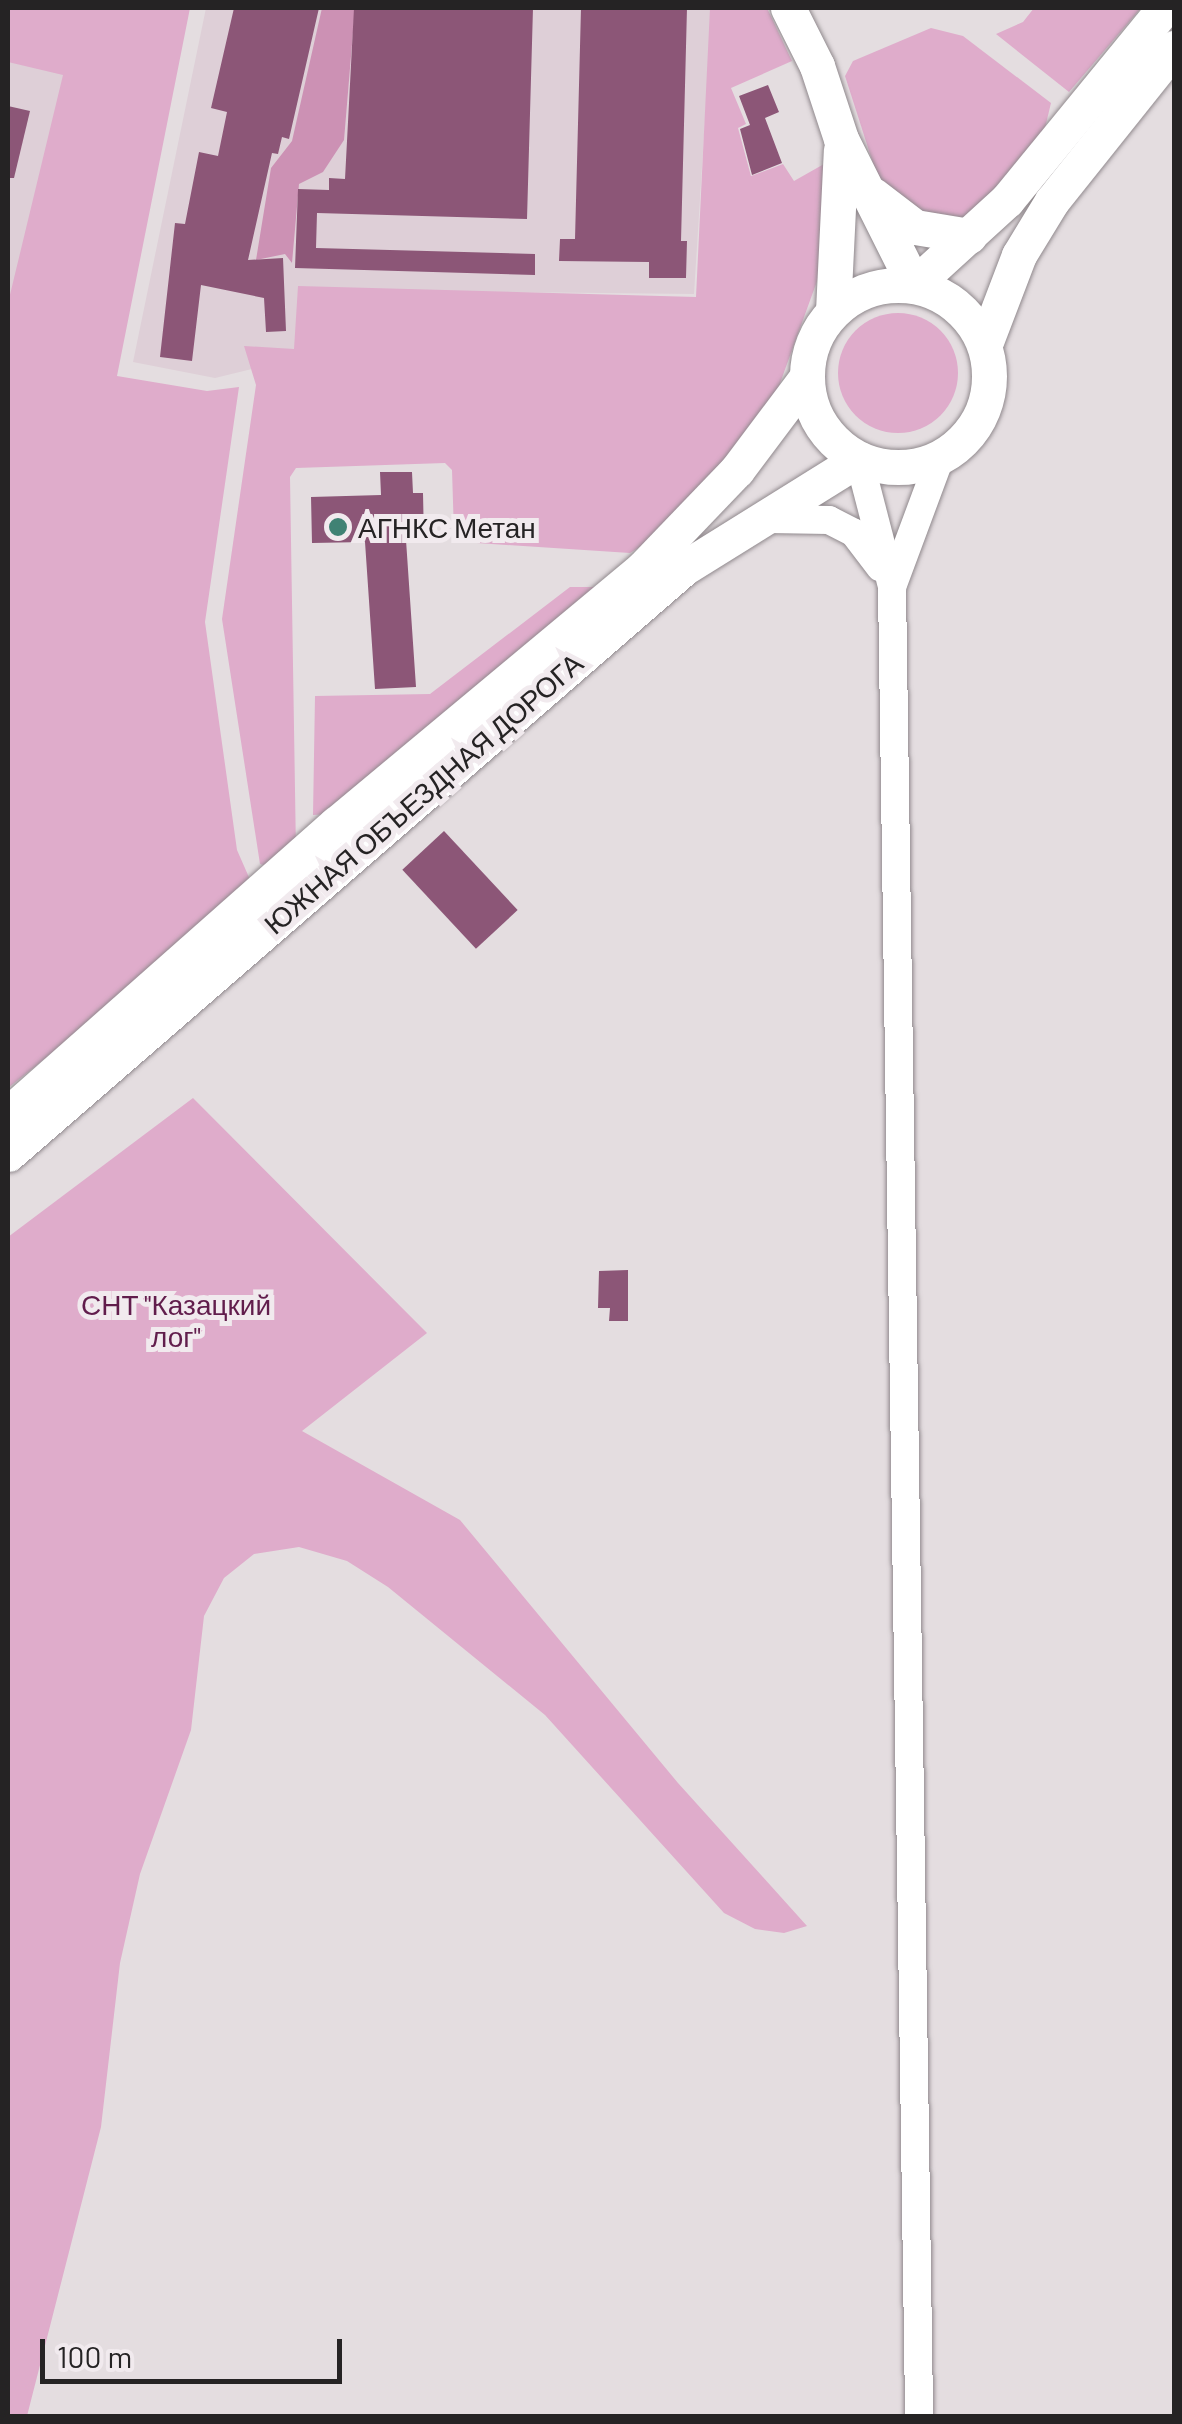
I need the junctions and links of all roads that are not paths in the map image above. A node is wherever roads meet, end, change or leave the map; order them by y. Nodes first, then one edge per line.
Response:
1 (788, 8) edge
2 (1164, 8) edge
3 (1174, 48) edge
4 (841, 139) junction
5 (969, 236) junction
6 (914, 284) junction
7 (833, 311) junction
8 (985, 344) junction
9 (806, 378) junction
10 (940, 458) junction
11 (859, 459) junction
12 (740, 530) junction
13 (892, 587) junction
14 (8, 1114) edge
15 (8, 1154) edge
16 (919, 2416) edge

1 - 4 main road
2 - 5 main road
3 - 8 main road
4 - 5 main road
4 - 6 main road
4 - 7 main road
5 - 6 main road
6 - 7 main road
6 - 8 main road
7 - 9 main road
8 - 10 main road
9 - 11 main road
9 - 14 main road, ЮЖНАЯ ОБЪЕЗДНАЯ ДОРОГА
10 - 11 main road
10 - 13 street
11 - 12 main road, ЮЖНАЯ ОБЪЕЗДНАЯ ДОРОГА
11 - 13 street
12 - 13 street
12 - 15 main road, ЮЖНАЯ ОБЪЕЗДНАЯ ДОРОГА
13 - 16 street

